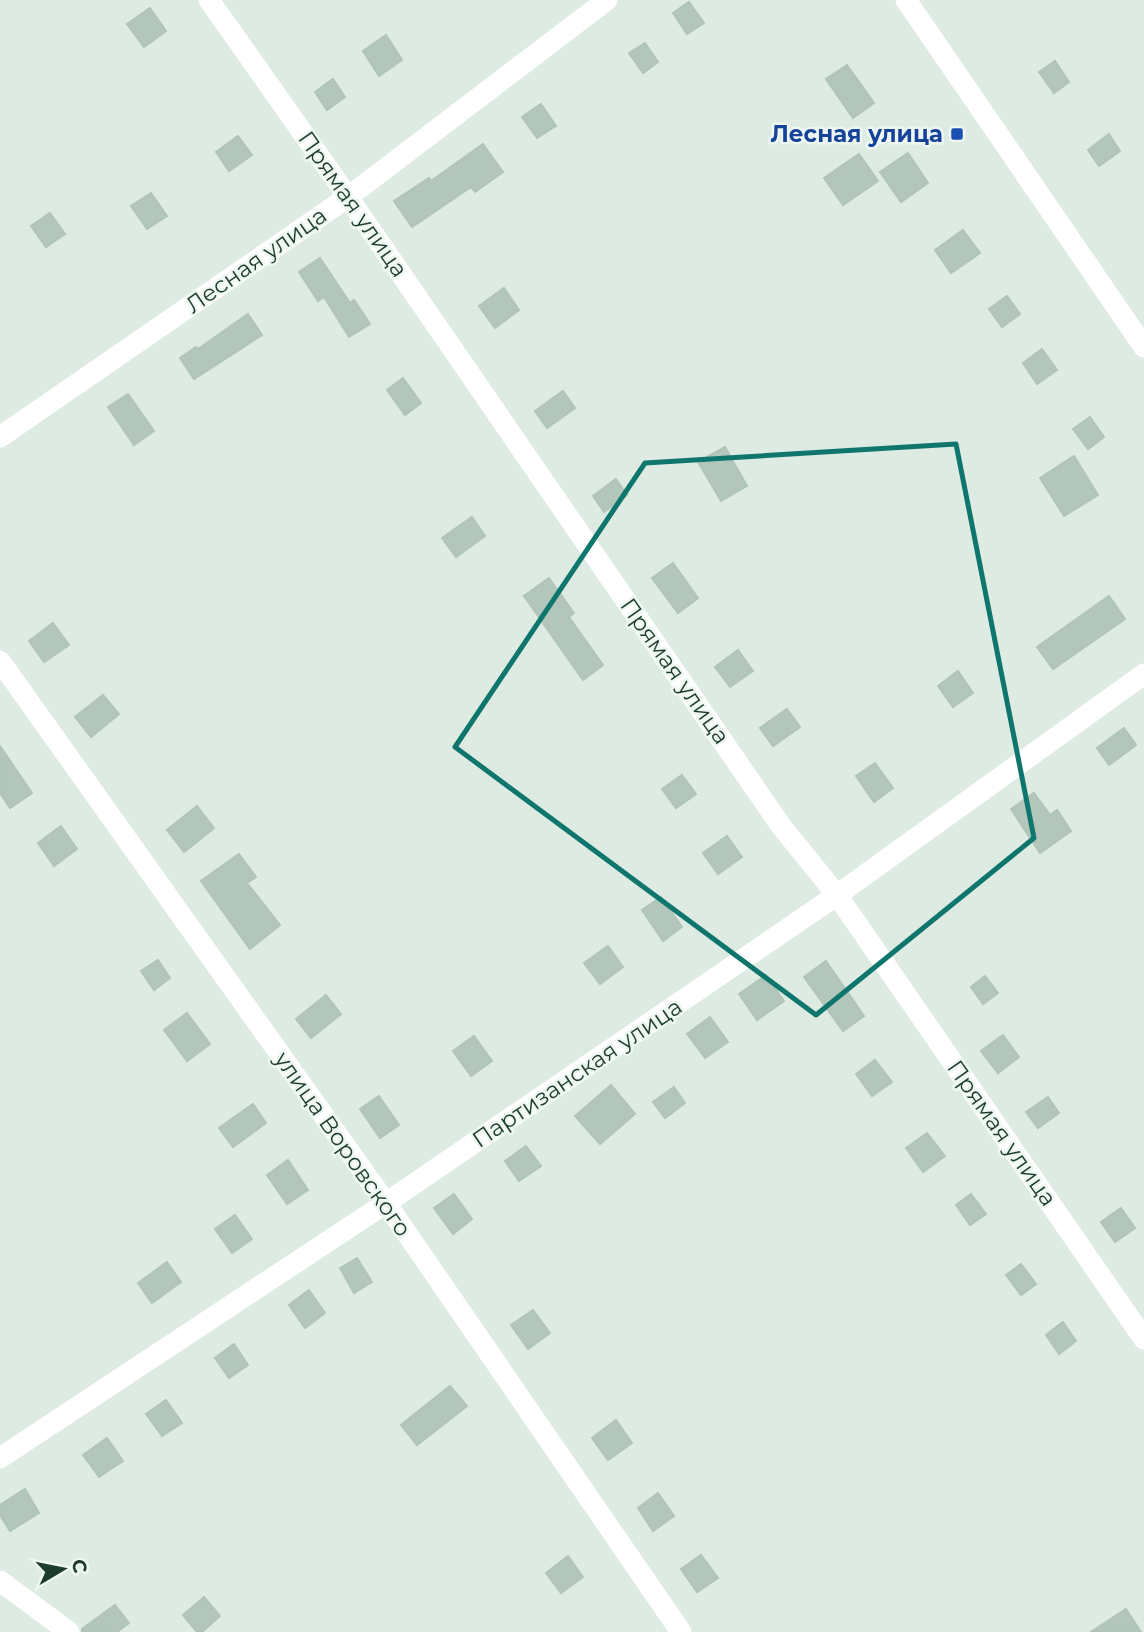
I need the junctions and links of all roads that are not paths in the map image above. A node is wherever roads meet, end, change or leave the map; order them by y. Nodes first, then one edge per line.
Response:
1 (209, 0) edge
2 (607, 0) edge
3 (906, 0) edge
4 (348, 197) junction
5 (1144, 347) edge
6 (0, 437) edge
7 (0, 661) edge
8 (1144, 674) edge
9 (837, 895) junction
10 (386, 1203) junction
11 (1144, 1339) edge
12 (0, 1458) edge
13 (0, 1581) edge
14 (69, 1632) edge
15 (681, 1632) edge

1 - 4 street, Прямая улица
2 - 4 street, Лесная улица
3 - 5 street
4 - 6 street, Лесная улица
4 - 9 street, Прямая улица
7 - 10 street, улица Воровского
8 - 9 street, Партизанская улица
9 - 10 street, Партизанская улица
9 - 11 street, Прямая улица
10 - 12 street, Партизанская улица
10 - 15 street, улица Воровского
13 - 14 street

